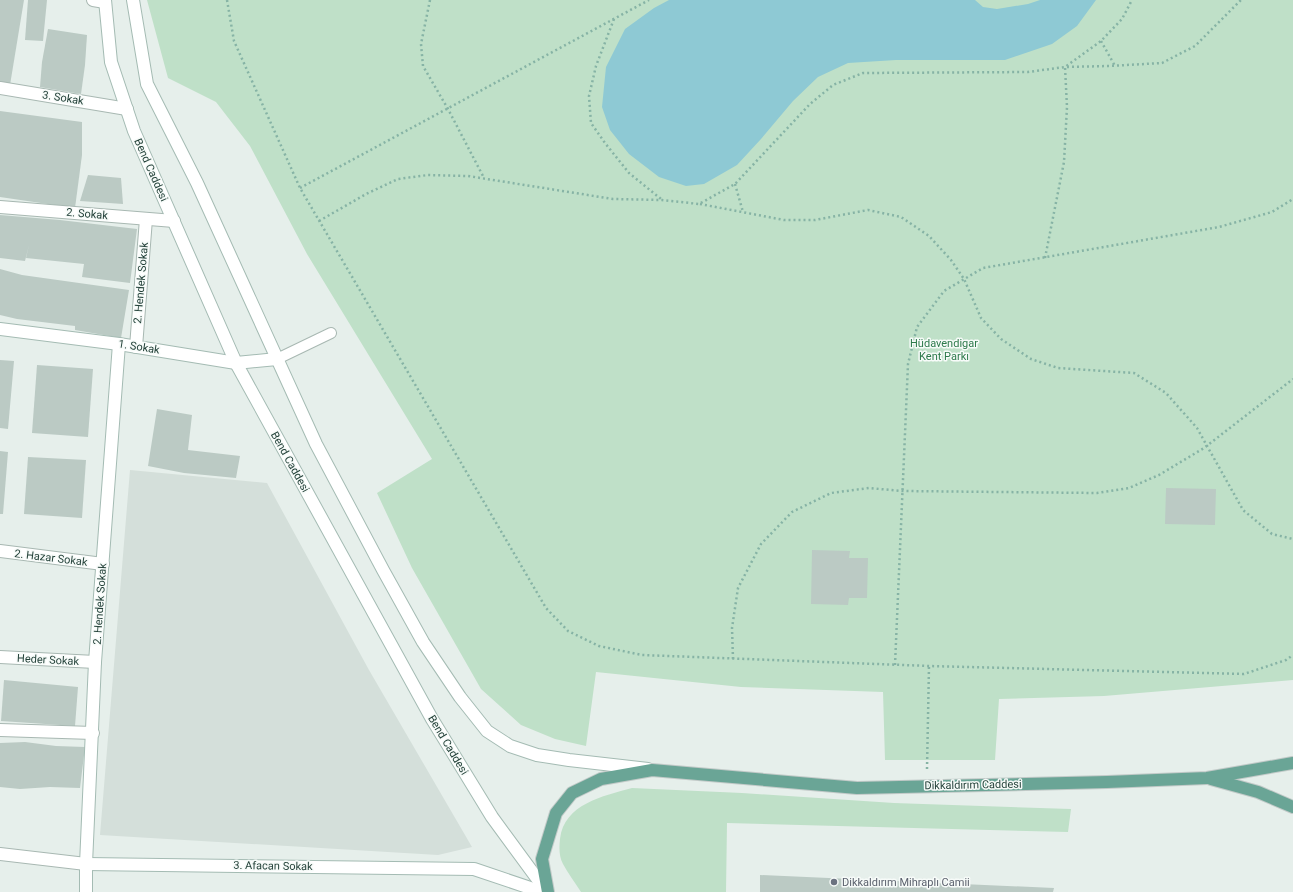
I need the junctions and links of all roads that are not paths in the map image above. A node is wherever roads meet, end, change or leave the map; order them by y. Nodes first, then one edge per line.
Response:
1 (133, 0) edge
2 (101, 1) edge
3 (0, 88) edge
4 (127, 109) junction
5 (0, 207) edge
6 (146, 219) junction
7 (174, 221) junction
8 (0, 329) edge
9 (331, 333) dead end
10 (119, 344) junction
11 (136, 347) junction
12 (277, 359) junction
13 (236, 363) junction
14 (0, 551) edge
15 (103, 564) junction
16 (0, 657) edge
17 (95, 662) junction
18 (0, 730) edge
19 (93, 733) junction
20 (1293, 763) edge
21 (652, 770) junction
22 (1207, 778) junction
23 (1293, 807) edge
24 (0, 854) edge
25 (86, 864) junction
26 (86, 892) edge
27 (542, 892) edge
28 (547, 892) edge

1 - 12 street
2 - 4 street, Bend Caddesi
3 - 4 street, 3. Sokak
4 - 7 street, Bend Caddesi
5 - 6 street, 2. Sokak
6 - 7 street, 2. Sokak
6 - 11 street, 2. Hendek Sokak
7 - 13 street, Bend Caddesi
8 - 10 street, 1. Sokak
9 - 12 lane
10 - 11 street, 1. Sokak
10 - 15 street, 2. Hendek Sokak
11 - 13 street, 1. Sokak
12 - 13 street, 1. Sokak
12 - 21 street
13 - 28 street, Bend Caddesi
14 - 15 street, 2. Hazar Sokak
15 - 17 street, 2. Hendek Sokak
16 - 17 street, Heder Sokak
17 - 19 street, 2. Hendek Sokak
18 - 19 street
19 - 25 street, 2. Hendek Sokak
20 - 22 main road, Dikkaldırım Caddesi
21 - 22 main road, Dikkaldırım Caddesi
21 - 28 main road, Dikkaldırım Caddesi
22 - 23 main road
24 - 25 street, 3. Afacan Sokak
25 - 26 street, 2. Hendek Sokak
25 - 27 street, 3. Afacan Sokak

